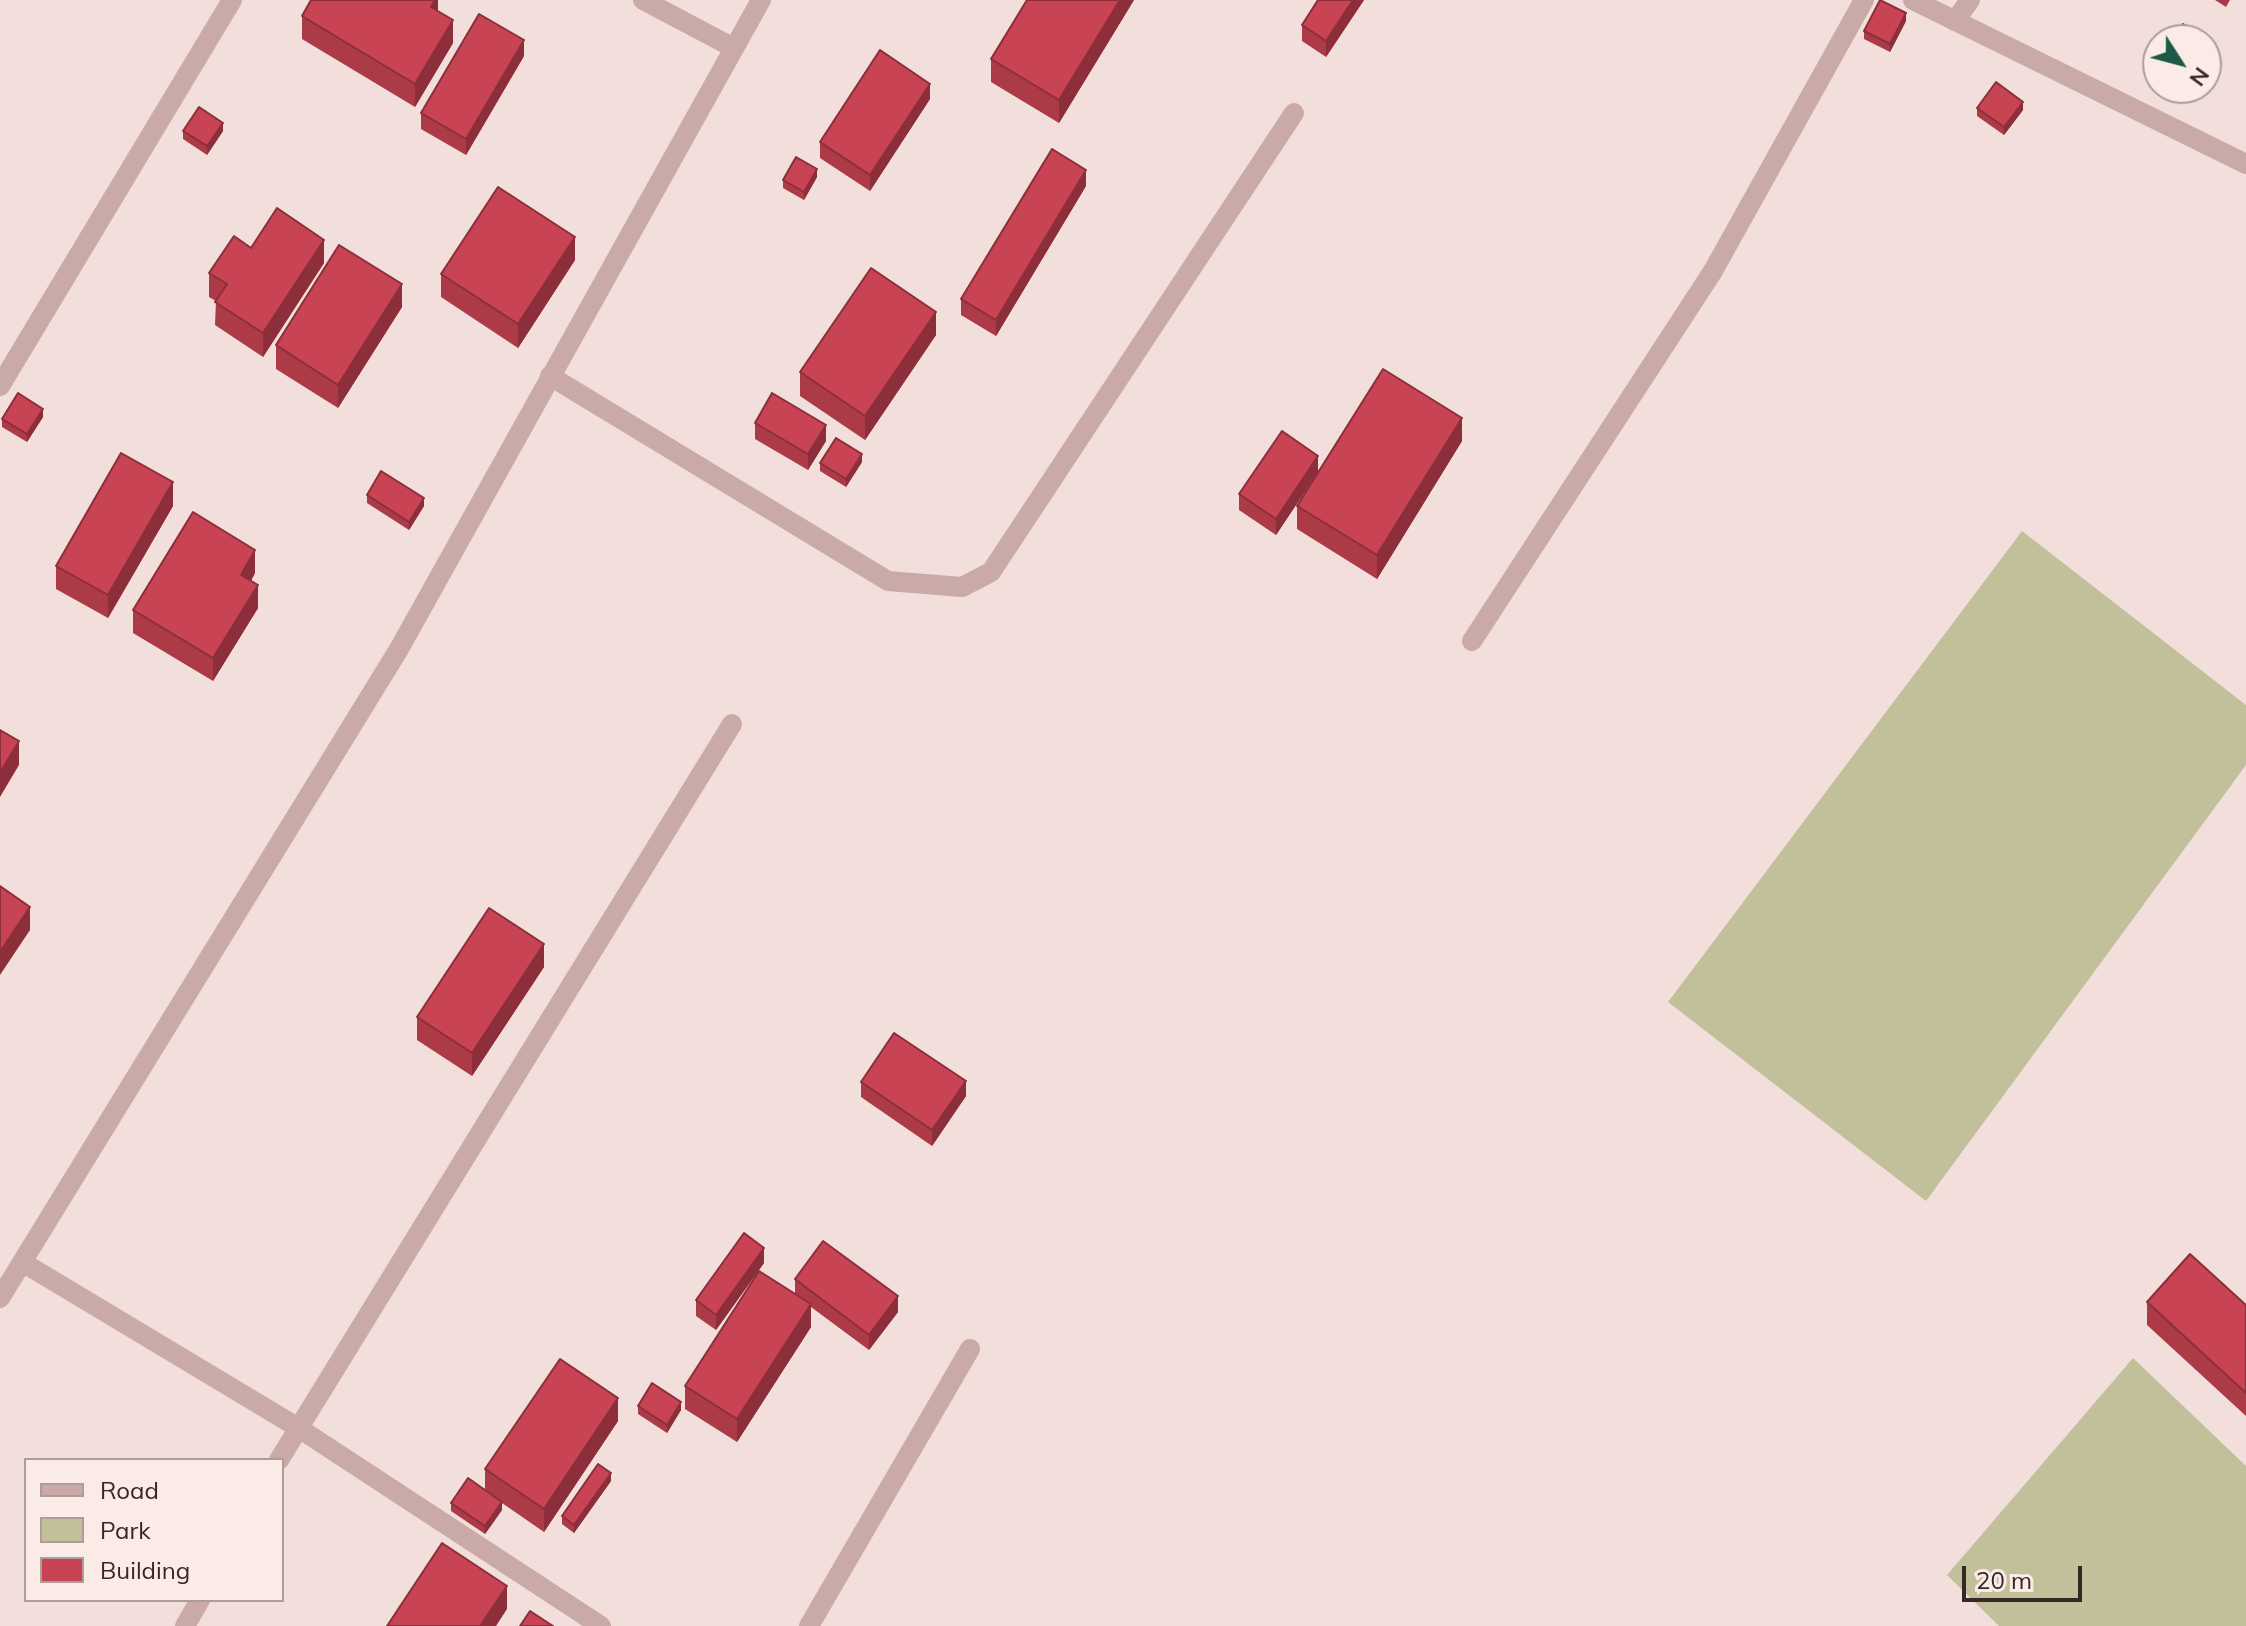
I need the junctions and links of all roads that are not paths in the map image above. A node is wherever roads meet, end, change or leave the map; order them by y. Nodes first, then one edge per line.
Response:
1 (232, 0) edge
2 (643, 0) edge
3 (761, 0) edge
4 (1864, 0) edge
5 (1913, 0) edge
6 (1970, 0) edge
7 (1955, 21) junction
8 (732, 47) junction
9 (1294, 113) dead end
10 (2246, 164) edge
11 (550, 376) junction
12 (0, 386) edge
13 (1472, 641) dead end
14 (732, 724) dead end
15 (22, 1262) junction
16 (0, 1298) edge
17 (970, 1349) dead end
18 (297, 1427) junction
19 (280, 1458) edge
20 (199, 1602) edge
21 (185, 1626) edge
22 (601, 1626) edge
23 (809, 1626) edge

1 - 12 street
2 - 8 street
3 - 8 street
4 - 13 street
5 - 7 street
6 - 7 street
7 - 10 street
8 - 11 street
9 - 11 street
11 - 15 street
14 - 18 street
15 - 16 street
15 - 18 street
17 - 23 street
18 - 19 street
18 - 22 street
20 - 21 street

